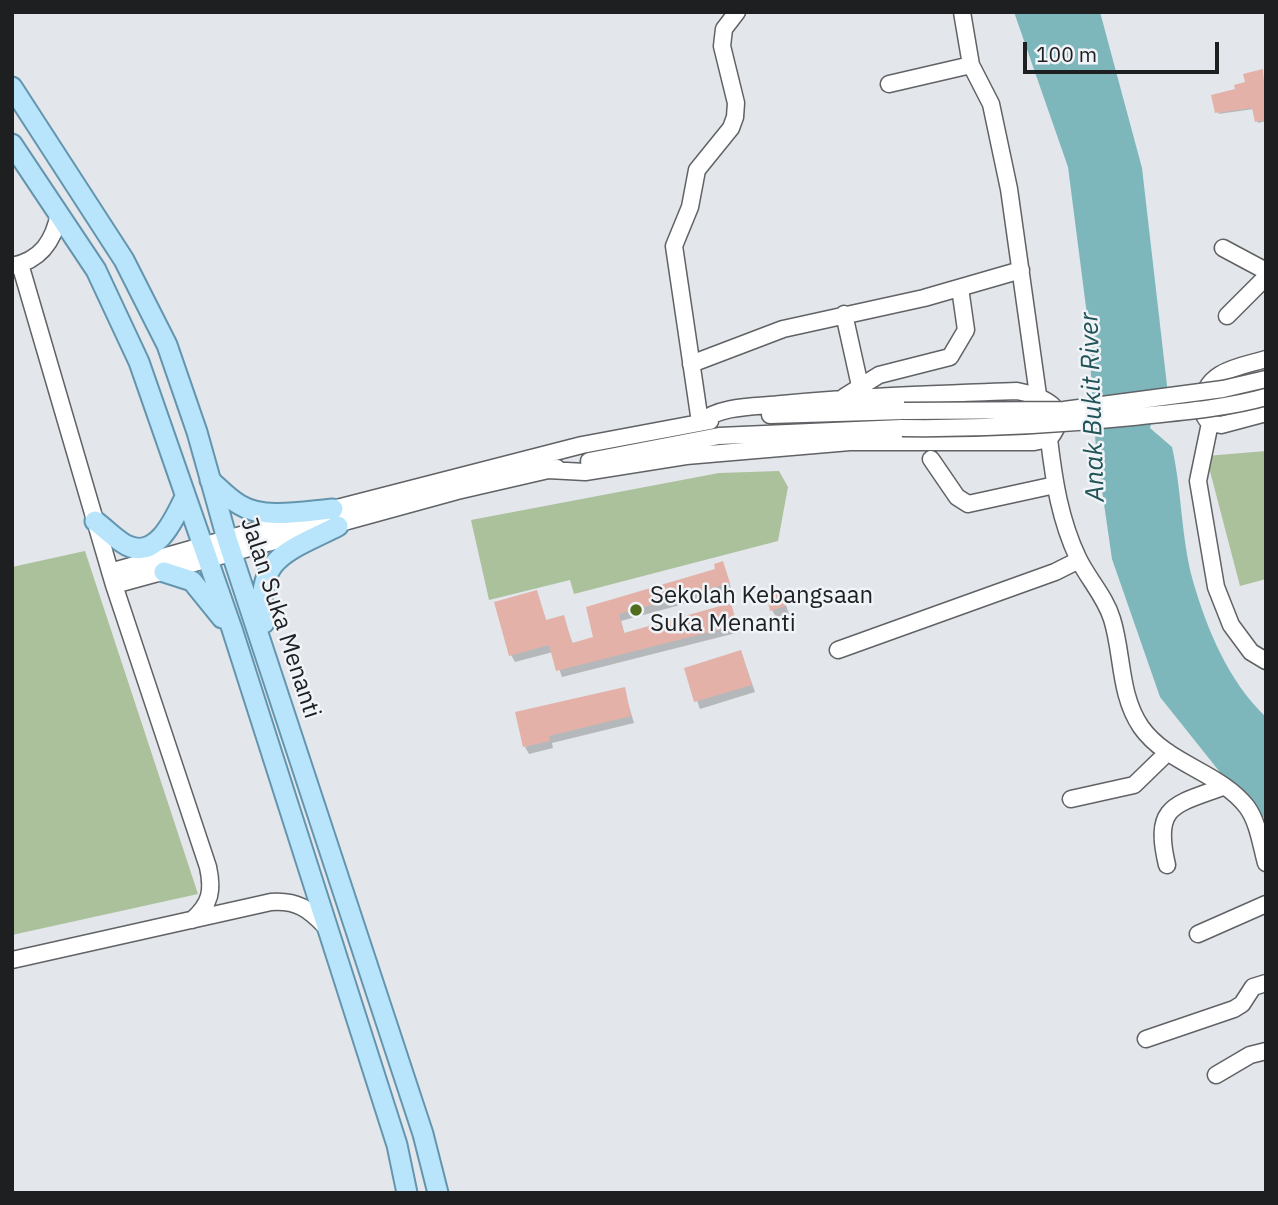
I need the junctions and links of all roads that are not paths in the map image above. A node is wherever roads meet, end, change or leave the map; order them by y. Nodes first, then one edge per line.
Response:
1 (737, 12) edge
2 (962, 12) edge
3 (971, 65) junction
4 (889, 84) dead end
5 (12, 87) edge
6 (12, 144) edge
7 (59, 213) junction
8 (1223, 247) dead end
9 (16, 265) edge
10 (1021, 270) junction
11 (1266, 271) edge
12 (1266, 277) edge
13 (960, 288) junction
14 (844, 314) junction
15 (1227, 316) dead end
16 (1266, 359) edge
17 (691, 364) junction
18 (1266, 379) edge
19 (860, 386) junction
20 (1038, 395) junction
21 (1266, 397) edge
22 (843, 398) junction
23 (1266, 413) edge
24 (903, 420) junction
25 (700, 422) junction
26 (1210, 423) junction
27 (1049, 439) junction
28 (931, 459) dead end
29 (548, 470) junction
30 (210, 480) junction
31 (1055, 485) junction
32 (185, 497) junction
33 (336, 517) junction
34 (95, 521) junction
35 (126, 545) junction
36 (229, 546) junction
37 (205, 553) junction
38 (1079, 560) junction
39 (158, 566) junction
40 (112, 578) junction
41 (232, 629) junction
42 (838, 650) dead end
43 (1266, 661) edge
44 (271, 666) junction
45 (1168, 752) junction
46 (1223, 787) junction
47 (1071, 799) dead end
48 (1266, 863) edge
49 (1167, 865) dead end
50 (1266, 904) edge
51 (192, 920) junction
52 (328, 929) junction
53 (1198, 934) dead end
54 (12, 960) edge
55 (1266, 983) edge
56 (1146, 1039) dead end
57 (1266, 1051) edge
58 (1216, 1075) dead end
59 (407, 1193) edge
60 (438, 1193) edge

1 - 17 street
2 - 3 street
3 - 4 street
3 - 10 street
5 - 30 main road, Jalan Suka Menanti
6 - 7 main road, Jalan Suka Menanti
7 - 9 street
7 - 32 main road, Jalan Suka Menanti
8 - 11 street
9 - 34 street
10 - 13 street
10 - 20 street
12 - 15 street
13 - 14 street
13 - 19 street
14 - 17 street
14 - 19 street
16 - 26 street
17 - 25 street
18 - 24 street, bridge
19 - 22 street
20 - 22 street
20 - 27 street
21 - 24 street, bridge
22 - 25 street
23 - 26 street
24 - 25 street
24 - 29 street
25 - 33 street
26 - 43 street
27 - 29 street
27 - 31 street
28 - 31 street
29 - 33 street
30 - 33 main road
30 - 36 main road, Jalan Suka Menanti
31 - 38 street
32 - 35 main road
32 - 37 main road, Jalan Suka Menanti
33 - 36 street
33 - 44 main road
34 - 35 main road
34 - 40 street
35 - 39 main road
36 - 37 street
36 - 44 main road, Jalan Suka Menanti
37 - 39 street
37 - 41 main road, Jalan Suka Menanti
38 - 42 street
38 - 45 street
39 - 40 street
39 - 41 main road
40 - 51 street
41 - 52 main road, Jalan Suka Menanti
44 - 60 main road, Jalan Suka Menanti
45 - 46 street
45 - 47 street
46 - 48 street
46 - 49 street
50 - 53 street
51 - 52 street
51 - 54 street
52 - 59 main road, Jalan Suka Menanti
55 - 56 street
57 - 58 street

